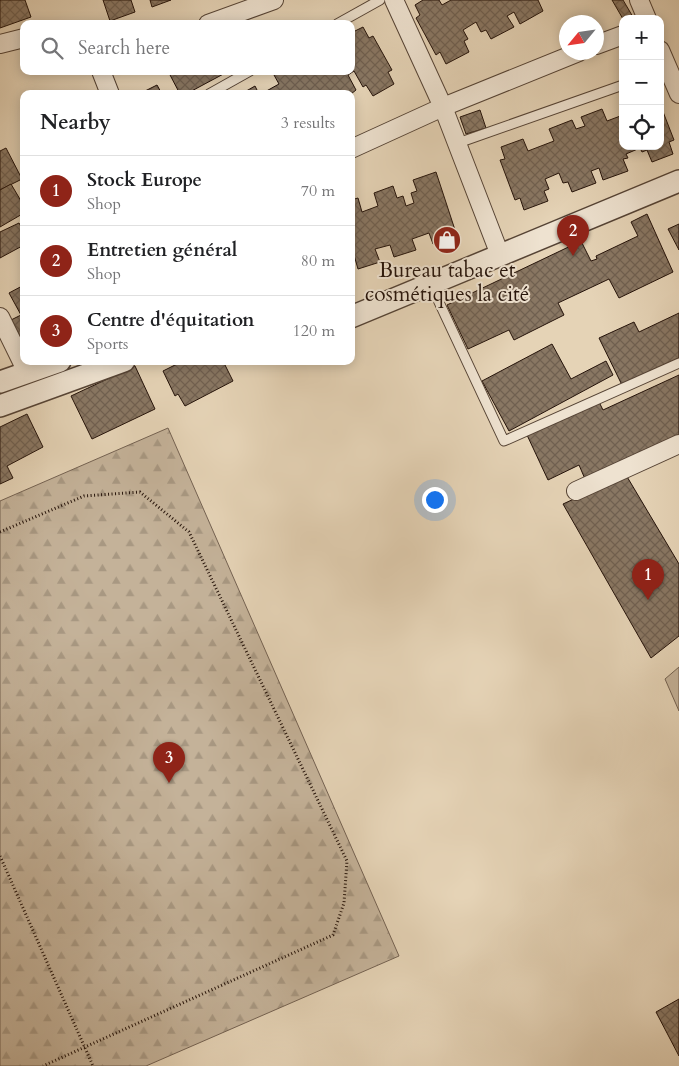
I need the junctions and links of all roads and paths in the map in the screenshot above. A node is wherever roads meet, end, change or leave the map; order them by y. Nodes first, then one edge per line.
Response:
1 (274, 0) edge
2 (380, 0) edge
3 (394, 0) edge
4 (639, 0) edge
5 (645, 15) edge
6 (219, 20) edge
7 (344, 20) edge
8 (619, 37) edge
9 (20, 39) edge
10 (604, 43) edge
11 (0, 44) edge
12 (559, 60) edge
13 (664, 71) edge
14 (103, 75) edge
15 (243, 75) edge
16 (619, 86) edge
17 (108, 90) edge
18 (216, 90) edge
19 (679, 94) edge
20 (443, 107) junction
21 (458, 143) junction
22 (355, 147) edge
23 (679, 182) edge
24 (500, 255) junction
25 (432, 285) junction
26 (355, 315) edge
27 (0, 317) edge
28 (20, 358) edge
29 (679, 363) edge
30 (24, 365) edge
31 (48, 365) edge
32 (113, 365) edge
33 (27, 372) junction
34 (0, 382) edge
35 (0, 406) edge
36 (679, 444) edge
37 (576, 491) dead end
38 (0, 532) edge
39 (0, 856) edge
40 (84, 1048) junction
41 (43, 1066) edge
42 (93, 1066) edge

1 - 6 street
2 - 7 lane
3 - 20 street
4 - 5 street
8 - 10 street
9 - 11 street
12 - 20 street
13 - 19 street
14 - 17 street
15 - 18 lane
16 - 21 lane
20 - 21 street
20 - 22 street
21 - 24 street
23 - 24 street
24 - 25 street
25 - 26 street
25 - 29 lane
27 - 28 street
30 - 33 street
31 - 33 street
32 - 35 street
33 - 34 street
36 - 37 street
38 - 40 path
39 - 40 path
40 - 41 path
40 - 42 path

